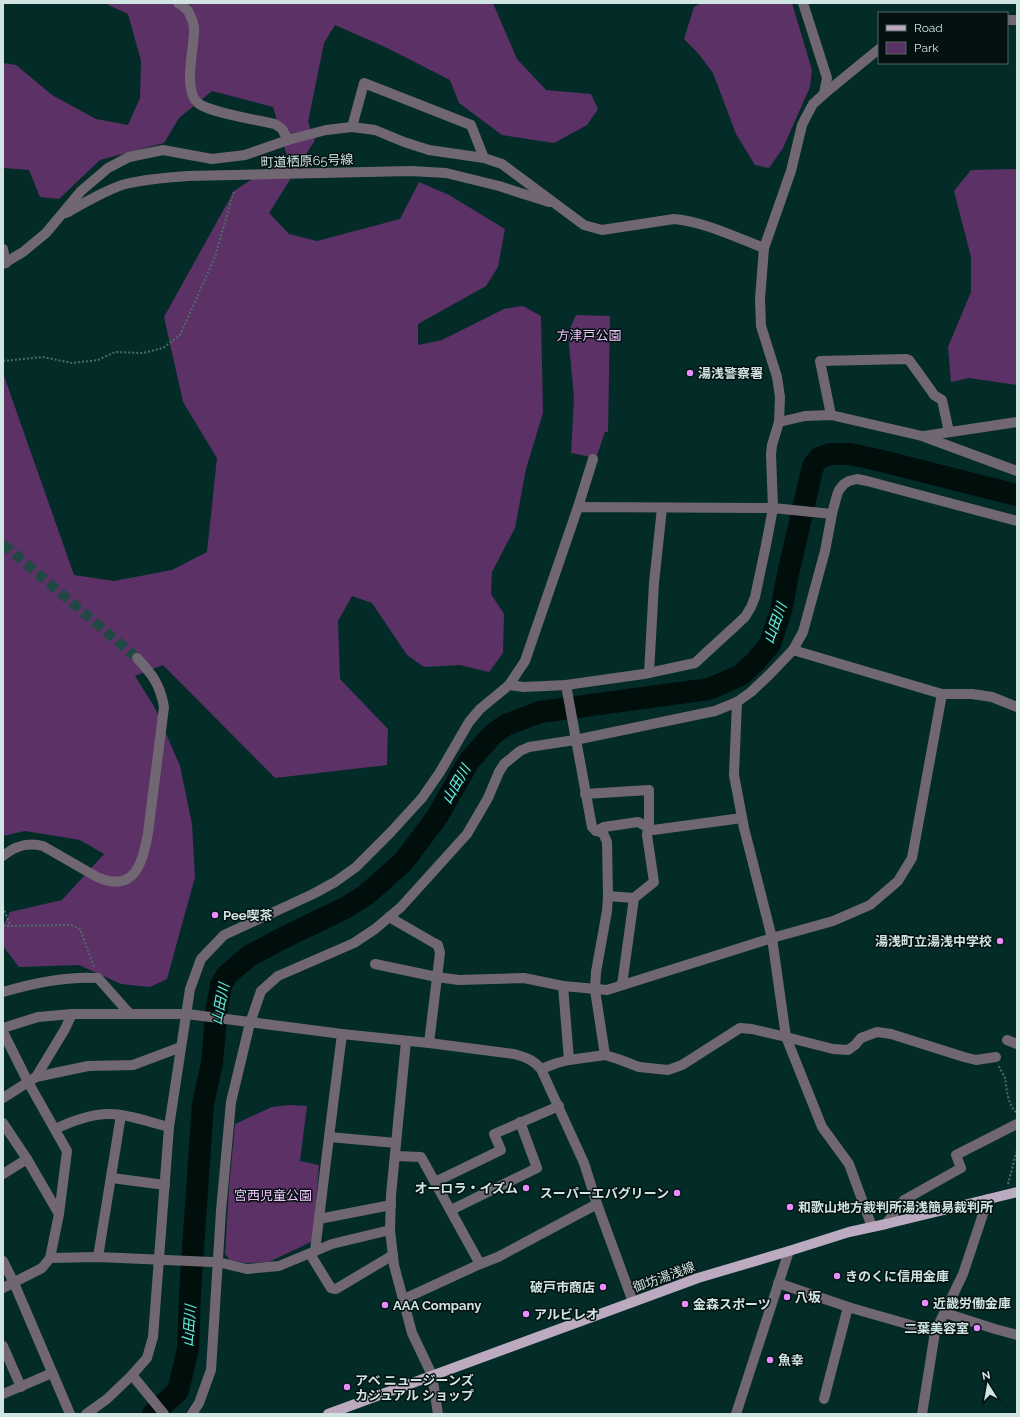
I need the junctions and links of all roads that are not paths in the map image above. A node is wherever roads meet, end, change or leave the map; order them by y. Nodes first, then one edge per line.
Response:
1 (178, 3) edge
2 (803, 3) edge
3 (878, 50) edge
4 (824, 94) junction
5 (352, 127) junction
6 (288, 140) junction
7 (484, 158) junction
8 (556, 204) junction
9 (62, 214) junction
10 (764, 248) junction
11 (3, 249) edge
12 (4, 263) edge
13 (831, 415) junction
14 (779, 422) junction
15 (1017, 422) edge
16 (949, 432) junction
17 (922, 436) junction
18 (593, 459) dead end
19 (1017, 471) edge
20 (578, 507) junction
21 (662, 508) junction
22 (777, 508) junction
23 (832, 514) junction
24 (1017, 521) edge
25 (793, 650) junction
26 (137, 658) tunnel mouth
27 (649, 673) junction
28 (509, 685) junction
29 (566, 688) junction
30 (942, 694) junction
31 (737, 702) junction
32 (1017, 707) edge
33 (575, 737) junction
34 (585, 794) junction
35 (742, 818) junction
36 (648, 828) junction
37 (596, 831) junction
38 (3, 856) edge
39 (608, 896) junction
40 (634, 898) junction
41 (389, 917) junction
42 (772, 938) junction
43 (375, 964) dead end
44 (437, 977) junction
45 (622, 985) junction
46 (563, 986) junction
47 (595, 990) junction
48 (3, 992) edge
49 (129, 1013) junction
50 (72, 1014) junction
51 (187, 1014) junction
52 (245, 1022) junction
53 (3, 1028) edge
54 (3, 1032) edge
55 (342, 1034) junction
56 (786, 1037) junction
57 (1007, 1040) dead end
58 (406, 1041) junction
59 (428, 1043) junction
60 (1017, 1044) edge
61 (181, 1047) junction
62 (605, 1055) junction
63 (996, 1057) road end
64 (569, 1060) junction
65 (541, 1069) junction
66 (32, 1079) junction
67 (3, 1098) edge
68 (559, 1106) junction
69 (121, 1115) junction
70 (520, 1122) junction
71 (3, 1123) edge
72 (1017, 1124) edge
73 (169, 1127) junction
74 (55, 1129) junction
75 (329, 1137) junction
76 (396, 1144) junction
77 (394, 1156) junction
78 (27, 1159) junction
79 (3, 1174) edge
80 (112, 1178) junction
81 (435, 1182) junction
82 (165, 1185) junction
83 (1017, 1192) edge
84 (988, 1199) junction
85 (391, 1204) junction
86 (597, 1204) junction
87 (451, 1210) junction
88 (59, 1214) junction
89 (319, 1219) junction
90 (886, 1224) junction
91 (872, 1227) junction
92 (390, 1230) junction
93 (789, 1251) junction
94 (313, 1252) junction
95 (393, 1255) junction
96 (98, 1257) junction
97 (50, 1258) junction
98 (163, 1260) junction
99 (3, 1261) edge
100 (215, 1262) junction
101 (480, 1264) junction
102 (14, 1283) junction
103 (778, 1283) junction
104 (3, 1288) edge
105 (404, 1299) junction
106 (633, 1302) junction
107 (848, 1307) junction
108 (945, 1313) junction
109 (936, 1332) junction
110 (1017, 1335) edge
111 (3, 1346) edge
112 (52, 1373) junction
113 (132, 1375) junction
114 (432, 1375) junction
115 (20, 1387) junction
116 (3, 1394) edge
117 (824, 1399) dead end
118 (737, 1413) edge
119 (70, 1414) edge
120 (86, 1414) edge
121 (164, 1414) edge
122 (192, 1414) edge
123 (328, 1414) edge
124 (438, 1414) edge
125 (922, 1414) edge

1 - 6 street
2 - 4 street
3 - 4 street
4 - 10 street
5 - 6 street
5 - 7 street
5 - 7 street
6 - 9 street
7 - 8 street
8 - 9 street, 町道栖原65号線
8 - 10 street
9 - 12 street
10 - 14 street
11 - 12 street
13 - 14 street
13 - 16 street
13 - 17 street
14 - 22 street
15 - 16 street
16 - 17 street
17 - 19 street
18 - 20 street
20 - 21 street
20 - 28 street
21 - 22 street
21 - 27 street
22 - 23 street
22 - 27 street
23 - 24 street
23 - 25 street
25 - 30 street
25 - 31 street
26 - 38 street
27 - 29 street
28 - 29 street
28 - 51 street
29 - 33 street
30 - 32 street
30 - 42 street
31 - 33 street
31 - 35 street
33 - 34 street
33 - 41 street
34 - 36 street
34 - 37 street
35 - 36 street
35 - 42 street
36 - 37 street
36 - 40 street
37 - 39 street
39 - 40 street
39 - 47 street
40 - 45 street
41 - 44 street
41 - 52 street
42 - 45 street
42 - 56 street
43 - 44 street
44 - 46 street
44 - 59 street
45 - 47 street
46 - 47 street
46 - 64 street
47 - 62 street
48 - 49 street
49 - 50 street
49 - 51 street
50 - 53 street
50 - 66 street
51 - 52 street
51 - 61 street
52 - 55 street
52 - 100 street
54 - 66 street
55 - 58 street
55 - 75 street
56 - 62 street
56 - 63 street
56 - 91 street
57 - 60 street
58 - 59 street
58 - 76 street
59 - 65 street
61 - 66 street
61 - 73 street
62 - 64 street
64 - 65 street
65 - 68 street
66 - 67 street
66 - 74 street
68 - 70 street
68 - 86 street
69 - 73 street
69 - 74 street
69 - 80 street
70 - 81 street
70 - 87 street
71 - 78 street
72 - 90 street
73 - 82 street
74 - 88 street
75 - 76 street
75 - 89 street
76 - 77 street
77 - 81 street
77 - 85 street
78 - 79 street
78 - 88 street
80 - 82 street
80 - 96 street
81 - 87 street
82 - 98 street
83 - 84 main road, 御坊湯浅線
84 - 90 main road, 御坊湯浅線
84 - 108 street
85 - 89 street
85 - 92 street
86 - 101 street
86 - 106 street
87 - 101 street
88 - 97 street
89 - 94 street
90 - 91 main road, 御坊湯浅線
91 - 93 main road, 御坊湯浅線
92 - 94 street
92 - 95 street
93 - 103 street
93 - 106 main road, 御坊湯浅線
94 - 95 street
94 - 100 street
95 - 105 street
96 - 97 street
96 - 98 street
97 - 102 street
98 - 100 street
98 - 113 street
99 - 102 street
100 - 122 street
101 - 105 street
102 - 104 street
102 - 112 street
103 - 107 street
103 - 118 street
105 - 114 street
106 - 114 main road, 御坊湯浅線
107 - 109 street
107 - 117 street
108 - 109 street
108 - 110 street
109 - 125 street
111 - 115 street
112 - 115 street
112 - 119 street
113 - 120 street
113 - 121 street
114 - 123 main road, 御坊湯浅線
114 - 124 street
115 - 116 street

